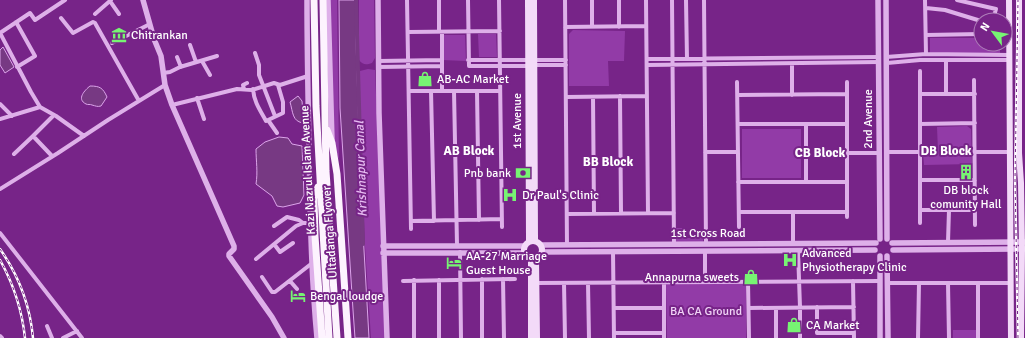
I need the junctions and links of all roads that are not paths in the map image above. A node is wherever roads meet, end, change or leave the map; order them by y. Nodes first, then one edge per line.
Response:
1 (65, 0) edge
2 (111, 0) edge
3 (143, 0) edge
4 (308, 0) edge
5 (314, 0) edge
6 (323, 0) edge
7 (328, 0) edge
8 (378, 0) edge
9 (407, 0) edge
10 (438, 0) edge
11 (468, 0) edge
12 (499, 0) edge
13 (528, 0) edge
14 (534, 0) edge
15 (565, 0) edge
16 (592, 0) edge
17 (619, 0) edge
18 (646, 0) edge
19 (672, 0) edge
20 (686, 0) edge
21 (704, 0) edge
22 (878, 0) edge
23 (886, 0) edge
24 (925, 0) edge
25 (957, 0) edge
26 (1009, 0) edge
27 (1019, 0) edge
28 (926, 8) junction
29 (995, 12) edge
30 (1008, 12) edge
31 (95, 14) dead end
32 (119, 14) dead end
33 (61, 18) dead end
34 (973, 19) edge
35 (16, 22) junction
36 (150, 24) junction
37 (646, 26) junction
38 (592, 27) junction
39 (619, 27) junction
40 (565, 28) junction
41 (468, 31) junction
42 (500, 31) junction
43 (408, 32) junction
44 (440, 32) junction
45 (0, 33) edge
46 (973, 34) edge
47 (926, 35) junction
48 (878, 38) junction
49 (886, 39) junction
50 (112, 43) dead end
51 (190, 45) dead end
52 (1009, 52) edge
53 (255, 53) dead end
54 (926, 54) junction
55 (933, 54) junction
56 (217, 56) dead end
57 (177, 57) dead end
58 (763, 58) junction
59 (1009, 58) junction
60 (647, 59) junction
61 (673, 59) junction
62 (687, 59) junction
63 (704, 59) junction
64 (442, 60) junction
65 (468, 60) junction
66 (500, 60) junction
67 (566, 60) junction
68 (879, 60) junction
69 (886, 60) junction
70 (933, 60) junction
71 (946, 60) junction
72 (202, 61) junction
73 (408, 61) junction
74 (1022, 61) edge
75 (196, 62) junction
76 (531, 63) junction
77 (379, 64) junction
78 (764, 64) junction
79 (792, 64) junction
80 (647, 65) junction
81 (673, 65) junction
82 (704, 65) junction
83 (408, 66) junction
84 (442, 66) junction
85 (500, 66) junction
86 (566, 66) junction
87 (17, 67) junction
88 (181, 67) junction
89 (920, 71) dead end
90 (163, 74) junction
91 (210, 75) dead end
92 (308, 76) junction
93 (974, 80) dead end
94 (738, 82) dead end
95 (847, 82) dead end
96 (247, 83) dead end
97 (165, 85) junction
98 (278, 85) junction
99 (264, 86) junction
100 (244, 89) junction
101 (253, 89) junction
102 (1009, 90) junction
103 (1020, 90) junction
104 (409, 91) junction
105 (431, 91) junction
106 (442, 91) junction
107 (454, 91) junction
108 (477, 91) junction
109 (500, 91) junction
110 (847, 94) junction
111 (920, 94) junction
112 (946, 94) junction
113 (975, 94) junction
114 (738, 95) junction
115 (792, 95) junction
116 (620, 96) junction
117 (647, 96) junction
118 (566, 97) junction
119 (593, 97) junction
120 (197, 98) junction
121 (140, 101) junction
122 (0, 104) edge
123 (172, 105) junction
124 (312, 106) junction
125 (40, 107) junction
126 (54, 115) junction
127 (12, 116) junction
128 (275, 116) junction
129 (0, 119) edge
130 (204, 119) dead end
131 (268, 120) junction
132 (975, 123) junction
133 (738, 124) junction
134 (806, 124) junction
135 (847, 124) junction
136 (920, 124) junction
137 (325, 127) junction
138 (277, 133) dead end
139 (33, 136) junction
140 (84, 136) junction
141 (332, 144) junction
142 (705, 152) junction
143 (738, 152) junction
144 (887, 152) junction
145 (920, 152) junction
146 (975, 152) junction
147 (1010, 152) junction
148 (847, 153) junction
149 (879, 153) junction
150 (1022, 153) edge
151 (14, 154) dead end
152 (52, 156) junction
153 (920, 180) junction
154 (975, 180) junction
155 (738, 182) junction
156 (806, 182) junction
157 (847, 182) junction
158 (319, 184) junction
159 (0, 189) edge
160 (920, 210) junction
161 (949, 210) junction
162 (975, 210) junction
163 (739, 212) junction
164 (793, 212) junction
165 (847, 212) junction
166 (621, 213) junction
167 (648, 213) junction
168 (674, 213) junction
169 (567, 214) junction
170 (594, 214) junction
171 (847, 217) dead end
172 (502, 219) junction
173 (456, 220) junction
174 (479, 220) junction
175 (411, 221) junction
176 (434, 221) junction
177 (303, 223) junction
178 (310, 223) junction
179 (920, 223) dead end
180 (975, 225) dead end
181 (274, 226) dead end
182 (502, 227) dead end
183 (739, 227) dead end
184 (412, 229) dead end
185 (0, 233) edge
186 (878, 241) junction
187 (890, 241) junction
188 (948, 242) junction
189 (1010, 242) junction
190 (1023, 242) edge
191 (293, 243) dead end
192 (529, 243) junction
193 (793, 243) junction
194 (825, 243) junction
195 (274, 244) junction
196 (651, 244) junction
197 (674, 244) junction
198 (706, 244) junction
199 (457, 245) junction
200 (567, 245) junction
201 (383, 246) junction
202 (541, 246) junction
203 (438, 249) junction
204 (1010, 249) junction
205 (1023, 249) edge
206 (825, 250) junction
207 (875, 250) junction
208 (893, 250) junction
209 (613, 251) junction
210 (651, 251) junction
211 (706, 251) junction
212 (798, 251) junction
213 (460, 252) junction
214 (542, 252) junction
215 (383, 253) junction
216 (524, 253) junction
217 (880, 256) junction
218 (887, 256) junction
219 (256, 259) dead end
220 (533, 259) junction
221 (311, 264) junction
222 (262, 277) dead end
223 (482, 279) junction
224 (503, 279) junction
225 (515, 279) dead end
226 (290, 280) junction
227 (414, 280) junction
228 (439, 280) junction
229 (460, 280) junction
230 (403, 281) dead end
231 (853, 281) junction
232 (880, 281) junction
233 (664, 282) junction
234 (705, 282) junction
235 (748, 282) junction
236 (799, 282) junction
237 (536, 283) junction
238 (564, 283) junction
239 (588, 283) junction
240 (613, 283) junction
241 (888, 283) junction
242 (918, 283) junction
243 (948, 283) junction
244 (978, 283) junction
245 (1010, 283) junction
246 (297, 289) dead end
247 (817, 307) junction
248 (854, 307) junction
249 (614, 308) junction
250 (664, 308) junction
251 (749, 308) junction
252 (776, 308) junction
253 (800, 308) junction
254 (534, 309) junction
255 (48, 326) dead end
256 (77, 331) junction
257 (664, 333) junction
258 (817, 333) junction
259 (854, 333) junction
260 (614, 336) edge
261 (52, 338) edge
262 (63, 338) edge
263 (82, 338) edge
264 (284, 338) edge
265 (317, 338) edge
266 (322, 338) edge
267 (329, 338) edge
268 (337, 338) edge
269 (348, 338) edge
270 (387, 338) edge
271 (414, 338) edge
272 (439, 338) edge
273 (461, 338) edge
274 (482, 338) edge
275 (504, 338) edge
276 (531, 338) edge
277 (537, 338) edge
278 (565, 338) edge
279 (588, 338) edge
280 (664, 338) edge
281 (749, 338) edge
282 (776, 338) edge
283 (800, 338) edge
284 (817, 338) edge
285 (854, 338) edge
286 (880, 338) edge
287 (888, 338) edge
288 (918, 338) edge
289 (948, 338) edge
290 (978, 338) edge
291 (1011, 338) edge
292 (1021, 338) edge

1 - 35 street
2 - 31 street
2 - 32 street
3 - 36 street
4 - 92 street, Kazi Nazrul Islam Avenue
5 - 124 main road, Kazi Nazrul Islam Avenue
6 - 137 main road, Kazi Nazrul Islam Avenue
7 - 141 street
8 - 77 street
9 - 43 street
10 - 44 street
11 - 41 street
12 - 42 street
13 - 76 main road, 1st Avenue
14 - 76 main road, 1st Avenue
15 - 40 street
16 - 38 street
17 - 39 street
18 - 37 street
19 - 61 street
20 - 62 street
21 - 63 street
22 - 48 street, 2nd Avenue
23 - 49 street, 2nd Avenue
24 - 28 street
25 - 29 street
26 - 30 main road
27 - 74 main road
28 - 34 street
28 - 47 street
33 - 121 street
35 - 45 street
35 - 87 street
36 - 50 street
36 - 90 street
37 - 39 street
37 - 60 street
38 - 39 street
38 - 40 street
40 - 67 street
41 - 42 street
41 - 44 street
41 - 65 street
42 - 66 street
43 - 44 street
43 - 73 street
44 - 64 street
45 - 87 street
46 - 47 street
47 - 54 street
48 - 49 street
48 - 68 street, 2nd Avenue
49 - 69 street, 2nd Avenue
51 - 75 street
52 - 59 main road
53 - 99 street
54 - 55 street
54 - 69 street
55 - 59 street
55 - 70 street
56 - 72 street
57 - 88 street
58 - 63 street
58 - 68 street
58 - 78 street
59 - 71 street
59 - 102 main road
60 - 61 street
60 - 80 street
61 - 62 street
61 - 81 street
62 - 63 street
63 - 82 street
64 - 73 street
64 - 84 street
65 - 66 street
65 - 85 street
66 - 76 street
66 - 85 street
67 - 76 street
67 - 86 street
68 - 79 street
68 - 149 street, 2nd Avenue
69 - 70 street
69 - 144 street, 2nd Avenue
70 - 71 street
71 - 112 street
72 - 75 street
72 - 91 street
73 - 77 street
73 - 83 street
74 - 103 main road
75 - 88 street
76 - 85 street
76 - 86 street
76 - 192 main road, 1st Avenue
77 - 83 street
77 - 201 street
78 - 79 street
78 - 82 street
79 - 115 street
80 - 81 street
80 - 117 street
81 - 82 street
81 - 168 street
82 - 142 street
83 - 84 street
83 - 104 street
84 - 106 street
85 - 109 street
86 - 118 street
87 - 125 street
88 - 90 street
89 - 111 street
90 - 97 street
92 - 98 street
92 - 124 street, Kazi Nazrul Islam Avenue
93 - 113 street
94 - 114 street
95 - 110 street
96 - 100 street
97 - 121 street
97 - 123 street
98 - 99 street
98 - 128 street
99 - 101 street
99 - 128 street
100 - 101 street
100 - 120 street
101 - 131 street
102 - 103 main road
102 - 147 main road
103 - 150 main road
104 - 105 street
104 - 175 street
105 - 106 street
105 - 176 street
106 - 107 street
107 - 108 street
107 - 173 street
108 - 109 street
108 - 174 street
109 - 172 street
110 - 115 street
110 - 135 street
111 - 112 street
111 - 136 street
112 - 113 street
113 - 132 street
114 - 115 street
114 - 133 street
116 - 117 street
116 - 119 street
116 - 166 street
117 - 167 street
118 - 119 street
118 - 169 street
119 - 170 street
120 - 123 street
120 - 130 street
121 - 140 street
122 - 127 street
123 - 264 street
124 - 158 main road, Kazi Nazrul Islam Avenue
124 - 178 street, Kazi Nazrul Islam Avenue
125 - 126 street
125 - 127 street
126 - 139 street
126 - 140 street
127 - 129 street
128 - 131 street
131 - 138 street
132 - 136 street
132 - 146 street
133 - 134 street
133 - 143 street
134 - 135 street
134 - 156 street
135 - 148 street
136 - 145 street
137 - 141 main road, Ultadanga Flyover
137 - 268 main road, Kazi Nazrul Islam Avenue
139 - 151 street
139 - 152 street
140 - 152 street
141 - 269 main road, Ultadanga Flyover
142 - 143 street
142 - 198 street
143 - 155 street
144 - 145 street
144 - 187 street, 2nd Avenue
145 - 153 street
146 - 147 street
146 - 154 street
147 - 189 main road
148 - 149 street
148 - 157 street
149 - 186 street, 2nd Avenue
150 - 190 main road
152 - 159 street
153 - 154 street
153 - 160 street
154 - 162 street
155 - 156 street
155 - 163 street
156 - 157 street
157 - 165 street
158 - 266 main road, Ultadanga Flyover
158 - 267 main road, Kazi Nazrul Islam Avenue
160 - 161 street
160 - 179 street
161 - 162 street
161 - 188 street
162 - 180 street
163 - 164 street
163 - 183 street
164 - 165 street
164 - 193 street
165 - 171 street
166 - 167 street
166 - 170 street
167 - 168 street
168 - 197 street
169 - 170 street
169 - 200 street
172 - 174 street
172 - 182 street
173 - 174 street
173 - 176 street
173 - 199 street
175 - 176 street
175 - 184 street
177 - 178 street
177 - 181 street
177 - 195 street
178 - 221 street, Kazi Nazrul Islam Avenue
185 - 256 street
186 - 187 street
186 - 194 street, 1st Cross Road
186 - 207 street
187 - 188 street
187 - 208 street
188 - 189 street
189 - 190 street
189 - 204 main road
190 - 205 main road
191 - 195 street
192 - 199 street
192 - 202 main road
192 - 216 main road
193 - 194 street, 1st Cross Road
193 - 198 street, 1st Cross Road
194 - 206 street
195 - 219 street
196 - 197 street, 1st Cross Road
196 - 200 street, 1st Cross Road
196 - 210 street
197 - 198 street, 1st Cross Road
199 - 203 street
200 - 202 street, 1st Cross Road
201 - 203 street
201 - 215 street
202 - 214 main road
203 - 213 street
203 - 215 street
204 - 205 street
204 - 208 street
204 - 245 main road
205 - 292 main road
206 - 207 street, 1st Cross Road
206 - 212 street, 1st Cross Road
207 - 217 street
208 - 218 street
209 - 210 street, 1st Cross Road
209 - 214 street, 1st Cross Road
209 - 240 street
210 - 211 street, 1st Cross Road
211 - 212 street, 1st Cross Road
211 - 234 street
212 - 236 street
213 - 216 street
213 - 229 street
214 - 220 main road
215 - 270 street
216 - 220 main road
217 - 218 street
217 - 232 street
218 - 241 street
220 - 237 main road
220 - 254 main road
221 - 226 street
221 - 265 street, Kazi Nazrul Islam Avenue
222 - 226 street
223 - 224 street
223 - 229 street
223 - 274 street
224 - 225 street
224 - 275 street
226 - 246 street
227 - 228 street
227 - 230 street
227 - 271 street
228 - 229 street
228 - 272 street
229 - 273 street
231 - 232 street
231 - 236 street
231 - 248 street
232 - 286 street
233 - 234 street
233 - 240 street
233 - 250 street
234 - 235 street
235 - 236 street
235 - 251 street
236 - 253 street
237 - 238 street
237 - 254 main road
238 - 239 street
238 - 278 street
239 - 240 street
239 - 279 street
240 - 249 street
241 - 242 street
241 - 287 street
242 - 243 street
242 - 288 street
243 - 244 street
243 - 289 street
244 - 245 street
244 - 290 street
245 - 291 main road
247 - 248 street
247 - 253 street
247 - 258 street
248 - 259 street
249 - 250 street
249 - 260 street
250 - 257 street
251 - 252 street
251 - 281 street
252 - 253 street
252 - 282 street
253 - 283 street
254 - 276 main road
254 - 277 main road
255 - 261 street
256 - 262 street
256 - 263 street
257 - 260 street
257 - 280 street
258 - 259 street
258 - 284 street
259 - 285 street

